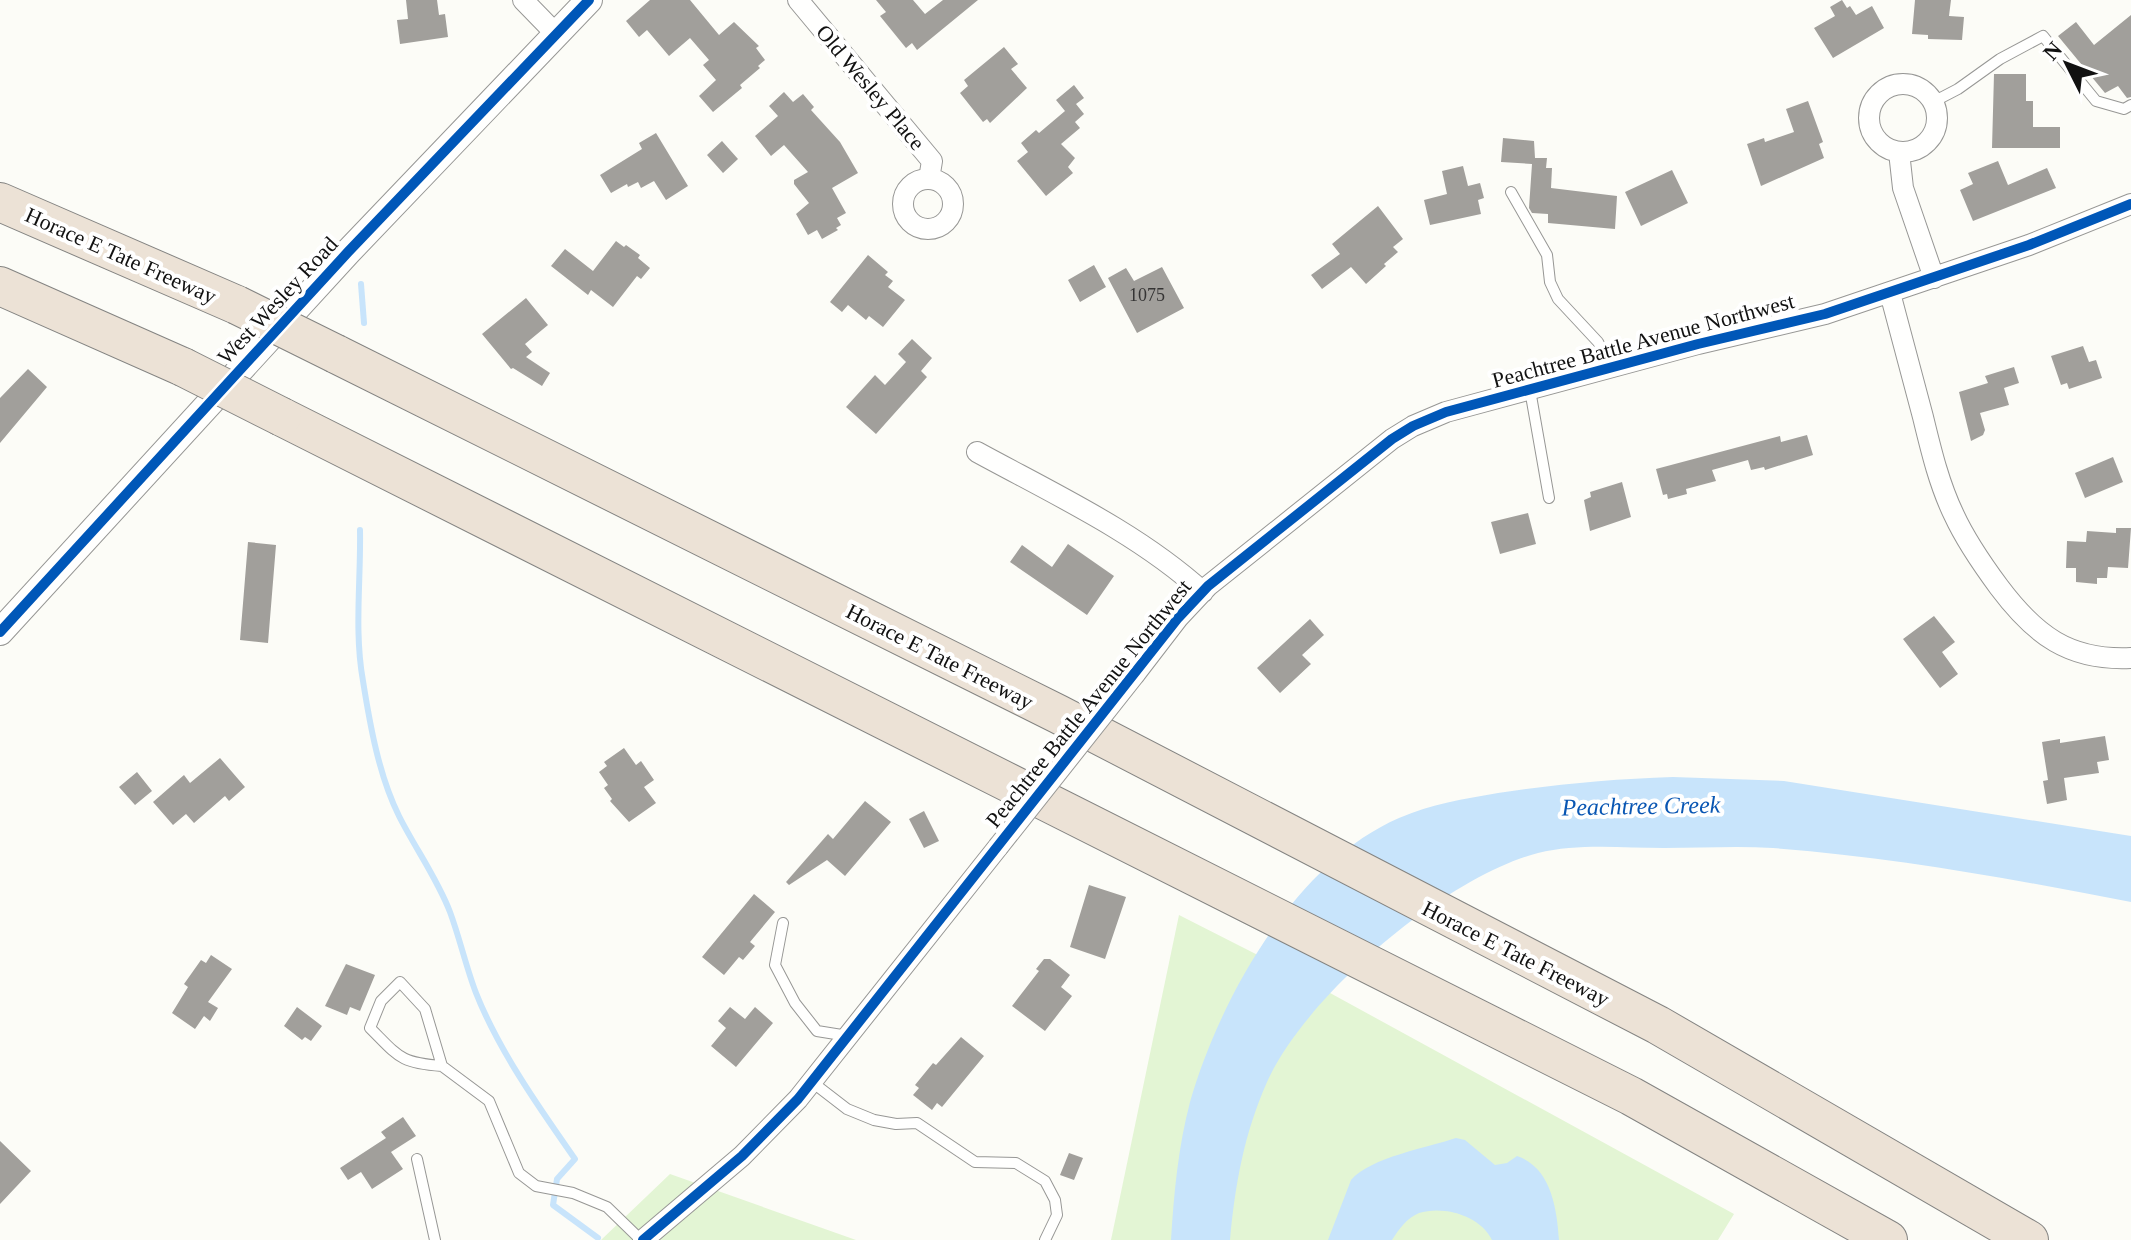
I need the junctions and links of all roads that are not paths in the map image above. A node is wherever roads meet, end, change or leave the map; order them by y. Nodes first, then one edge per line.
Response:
1 (523, 0) edge
2 (589, 0) edge
3 (798, 0) edge
4 (557, 35) junction
5 (1933, 102) junction
6 (2131, 105) edge
7 (1899, 152) junction
8 (929, 179) dead end
9 (1511, 192) dead end
10 (0, 202) edge
11 (2131, 204) edge
12 (1934, 278) junction
13 (0, 286) edge
14 (1890, 293) junction
15 (1611, 367) junction
16 (1530, 390) junction
17 (977, 452) dead end
18 (1549, 498) dead end
19 (1203, 592) junction
20 (0, 632) edge
21 (2131, 658) edge
22 (783, 923) dead end
23 (848, 1036) junction
24 (442, 1066) junction
25 (812, 1082) junction
26 (417, 1159) dead end
27 (435, 1240) edge
28 (642, 1240) edge
29 (1045, 1240) edge
30 (1888, 1240) edge
31 (2029, 1240) edge

1 - 4 street
2 - 4 street, West Wesley Road
3 - 8 street, Old Wesley Place
4 - 20 street, West Wesley Road
5 - 6 lane
5 - 7 street
5 - 7 street
7 - 12 street
9 - 15 lane
10 - 31 highway, Horace E Tate Freeway, bridge
11 - 12 street, Peachtree Battle Avenue Northwest
12 - 14 street, Peachtree Battle Avenue Northwest
13 - 30 highway, bridge
14 - 15 street, Peachtree Battle Avenue Northwest
14 - 21 street
15 - 16 street, Peachtree Battle Avenue Northwest
16 - 18 lane
16 - 19 street, Peachtree Battle Avenue Northwest
17 - 19 street
19 - 23 street, Peachtree Battle Avenue Northwest, bridge
22 - 23 lane
23 - 25 street, Peachtree Battle Avenue Northwest
24 - 24 lane
24 - 28 lane
25 - 28 street, Peachtree Battle Avenue Northwest
25 - 29 lane
26 - 27 lane

